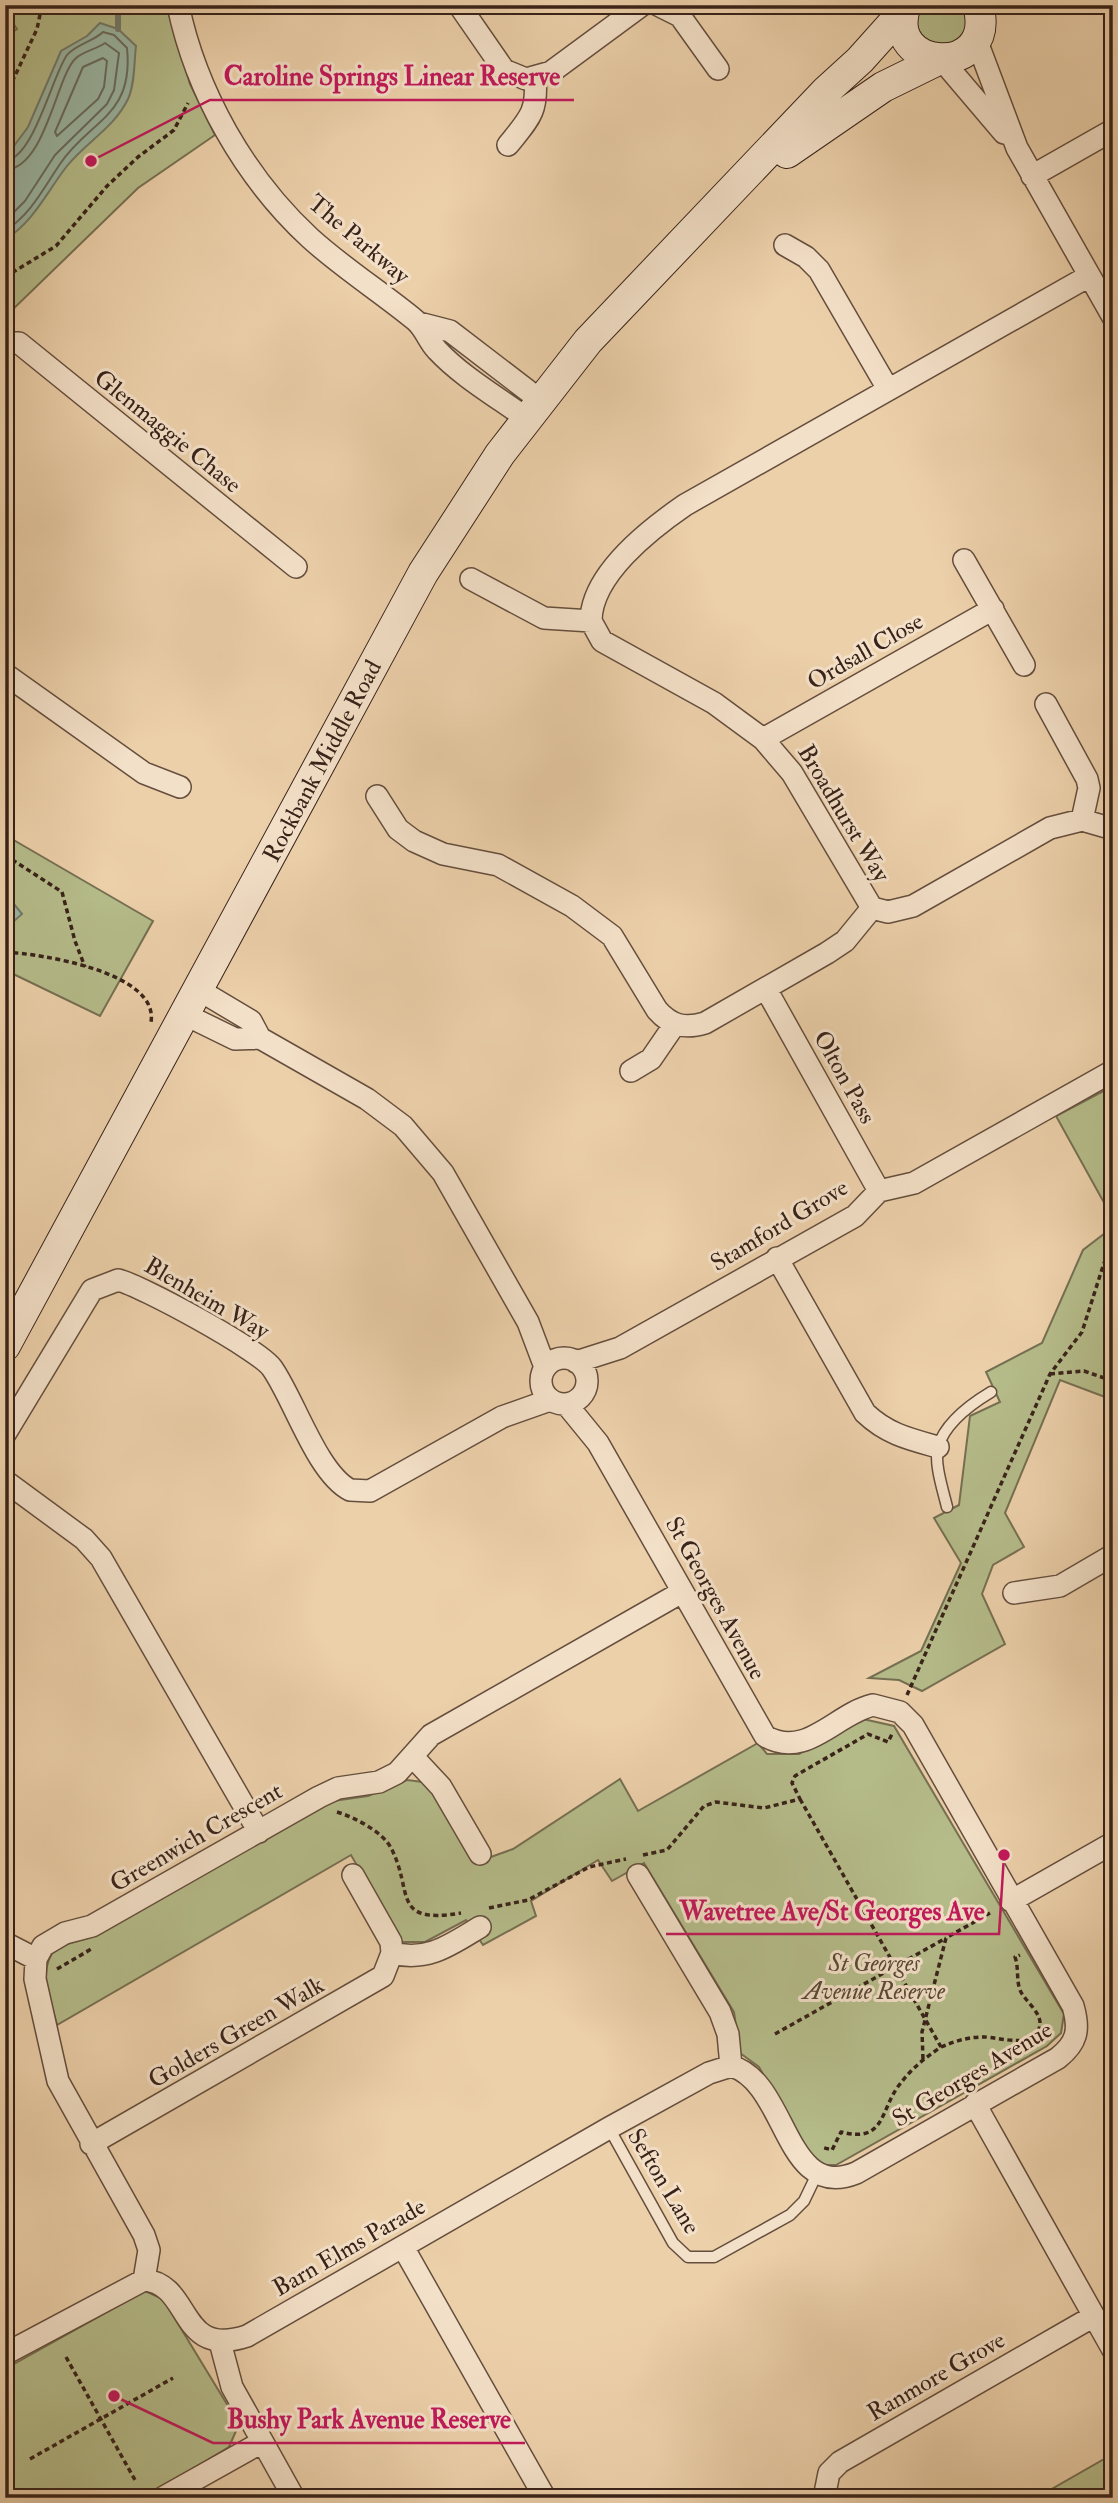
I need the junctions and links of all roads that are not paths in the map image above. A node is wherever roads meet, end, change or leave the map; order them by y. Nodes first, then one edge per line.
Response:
1 (178, 5) edge
2 (459, 5) edge
3 (642, 5) edge
4 (658, 5) edge
5 (904, 8) edge
6 (984, 18) edge
7 (940, 60) junction
8 (718, 69) dead end
9 (535, 78) junction
10 (1113, 130) edge
11 (508, 145) dead end
12 (1017, 148) junction
13 (1032, 176) junction
14 (704, 220) junction
15 (785, 245) dead end
16 (1089, 276) junction
17 (1113, 317) edge
18 (5, 343) edge
19 (888, 389) junction
20 (533, 409) junction
21 (964, 560) dead end
22 (296, 567) dead end
23 (471, 579) dead end
24 (993, 609) junction
25 (591, 621) junction
26 (1024, 665) dead end
27 (5, 674) edge
28 (1046, 704) dead end
29 (764, 739) junction
30 (180, 787) dead end
31 (377, 796) dead end
32 (1082, 820) junction
33 (1113, 830) edge
34 (872, 908) junction
35 (766, 989) junction
36 (192, 1002) junction
37 (675, 1024) junction
38 (631, 1071) dead end
39 (1113, 1071) edge
40 (879, 1191) junction
41 (778, 1258) junction
42 (5, 1346) edge
43 (564, 1381) junction
44 (991, 1392) dead end
45 (5, 1434) edge
46 (938, 1447) junction
47 (5, 1481) edge
48 (947, 1507) dead end
49 (1113, 1555) edge
50 (682, 1592) junction
51 (1014, 1593) dead end
52 (414, 1757) junction
53 (259, 1832) junction
54 (1113, 1843) edge
55 (480, 1854) dead end
56 (637, 1863) road end
57 (353, 1875) dead end
58 (1011, 1901) junction
59 (476, 1916) road end
60 (5, 1943) edge
61 (392, 1953) junction
62 (35, 1969) junction
63 (731, 2066) junction
64 (975, 2104) junction
65 (609, 2129) junction
66 (91, 2144) junction
67 (817, 2174) junction
68 (403, 2247) junction
69 (144, 2280) junction
70 (1094, 2316) junction
71 (220, 2342) junction
72 (1113, 2350) edge
73 (5, 2354) edge
74 (262, 2442) junction
75 (164, 2497) edge
76 (293, 2498) edge
77 (545, 2498) edge
78 (824, 2498) edge

1 - 20 street, The Parkway
2 - 9 street
3 - 9 street
4 - 8 street
5 - 7 street
5 - 14 street, Rockbank Middle Road
6 - 7 street, Rockbank Middle Road
6 - 12 street
7 - 12 street
7 - 14 street, Rockbank Middle Road
9 - 11 street
10 - 13 street
12 - 13 street
13 - 16 street
14 - 20 street, Rockbank Middle Road
15 - 19 street
16 - 17 street
16 - 19 street
18 - 22 street, Glenmaggie Chase
19 - 25 street
20 - 36 street, Rockbank Middle Road
21 - 24 street
23 - 25 street
24 - 26 street
24 - 29 street, Ordsall Close
25 - 29 street, Broadhurst Way
27 - 30 street
28 - 32 street
29 - 34 street, Broadhurst Way
31 - 37 street
32 - 33 street
32 - 34 street, Broadhurst Way
34 - 35 street
35 - 37 street
35 - 40 street, Olton Pass
36 - 42 street, Rockbank Middle Road
36 - 43 street, St Georges Avenue
37 - 38 street
39 - 40 street, Stamford Grove
40 - 41 street, Stamford Grove
41 - 43 street, Stamford Grove
41 - 46 street
43 - 45 street, Blenheim Way
43 - 50 street, St Georges Avenue
44 - 46 lane
46 - 48 lane
47 - 53 street
49 - 51 street
50 - 52 street, Greenwich Crescent
50 - 58 street, St Georges Avenue
52 - 53 street, Greenwich Crescent
52 - 55 street
53 - 62 street, Greenwich Crescent
54 - 58 street
56 - 63 street
57 - 61 street
58 - 64 street, St Georges Avenue
59 - 61 street
60 - 62 street
61 - 66 street, Golders Green Walk
62 - 66 street
63 - 65 street, Barn Elms Parade
63 - 67 street
64 - 67 street, St Georges Avenue
64 - 70 street
65 - 67 lane, Sefton Lane
65 - 68 street, Barn Elms Parade
66 - 69 street
68 - 71 street, Barn Elms Parade
68 - 77 street
69 - 71 street
69 - 73 street
70 - 72 street
70 - 78 street, Ranmore Grove
71 - 74 street
74 - 75 street
74 - 76 street

